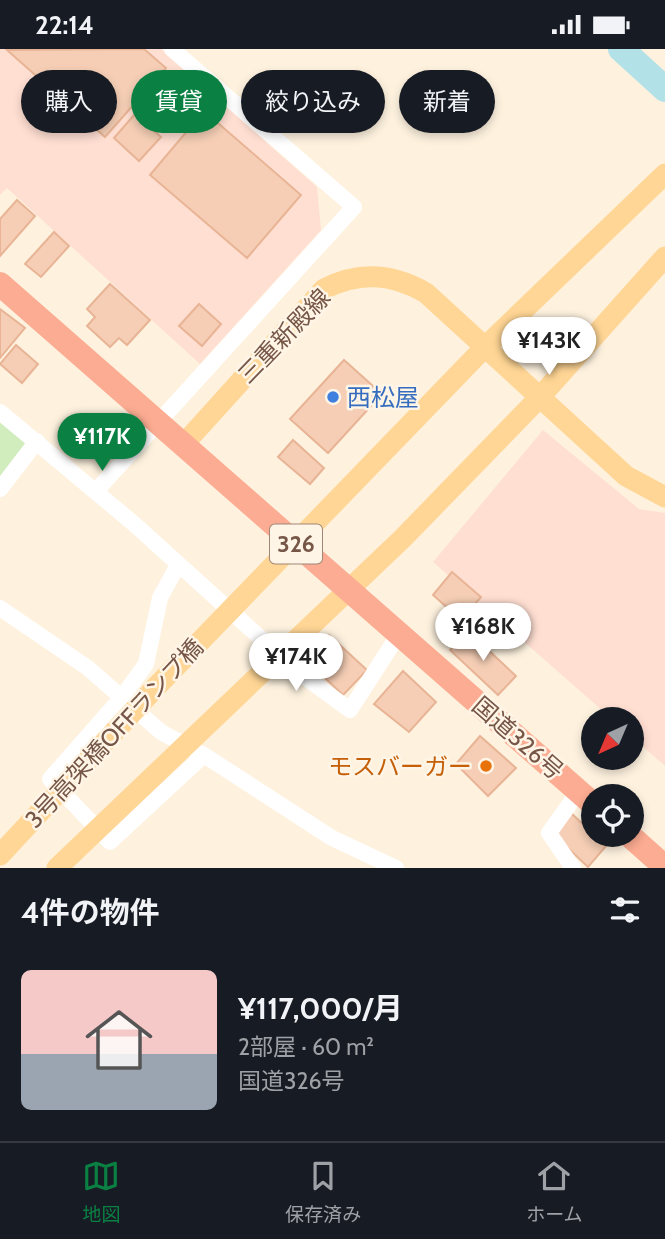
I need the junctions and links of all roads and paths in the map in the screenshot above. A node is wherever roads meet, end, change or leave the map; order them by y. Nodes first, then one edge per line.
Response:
1 (172, 49) edge
2 (665, 174) edge
3 (665, 257) edge
4 (0, 284) edge
5 (485, 347) junction
6 (540, 397) junction
7 (0, 412) edge
8 (159, 424) junction
9 (37, 441) junction
10 (183, 445) junction
11 (0, 489) edge
12 (96, 491) junction
13 (665, 497) edge
14 (178, 565) junction
15 (0, 608) edge
16 (399, 634) junction
17 (122, 697) junction
18 (204, 755) junction
19 (581, 793) edge
20 (581, 802) edge
21 (642, 847) edge
22 (0, 855) edge
23 (665, 867) edge
24 (57, 868) edge
25 (396, 868) edge
26 (572, 868) edge

1 - 8 street
2 - 5 main road, 3号高架橋OFFランプ橋
3 - 6 main road
4 - 8 highway, 国道326号 / 326
5 - 6 main road, 三重新殿線
5 - 10 main road, 三重新殿線
5 - 22 main road, 3号高架橋OFFランプ橋
6 - 13 main road, 三重新殿線
6 - 24 main road
7 - 9 street
8 - 10 highway, 国道326号 / 326
8 - 12 street
9 - 11 street
9 - 12 street
10 - 16 highway, 国道326号 / 326
12 - 14 street
14 - 16 street
14 - 17 street
15 - 17 street
16 - 19 highway, 国道326号 / 326
17 - 18 street
17 - 18 street
18 - 25 street
20 - 26 street
21 - 23 highway

